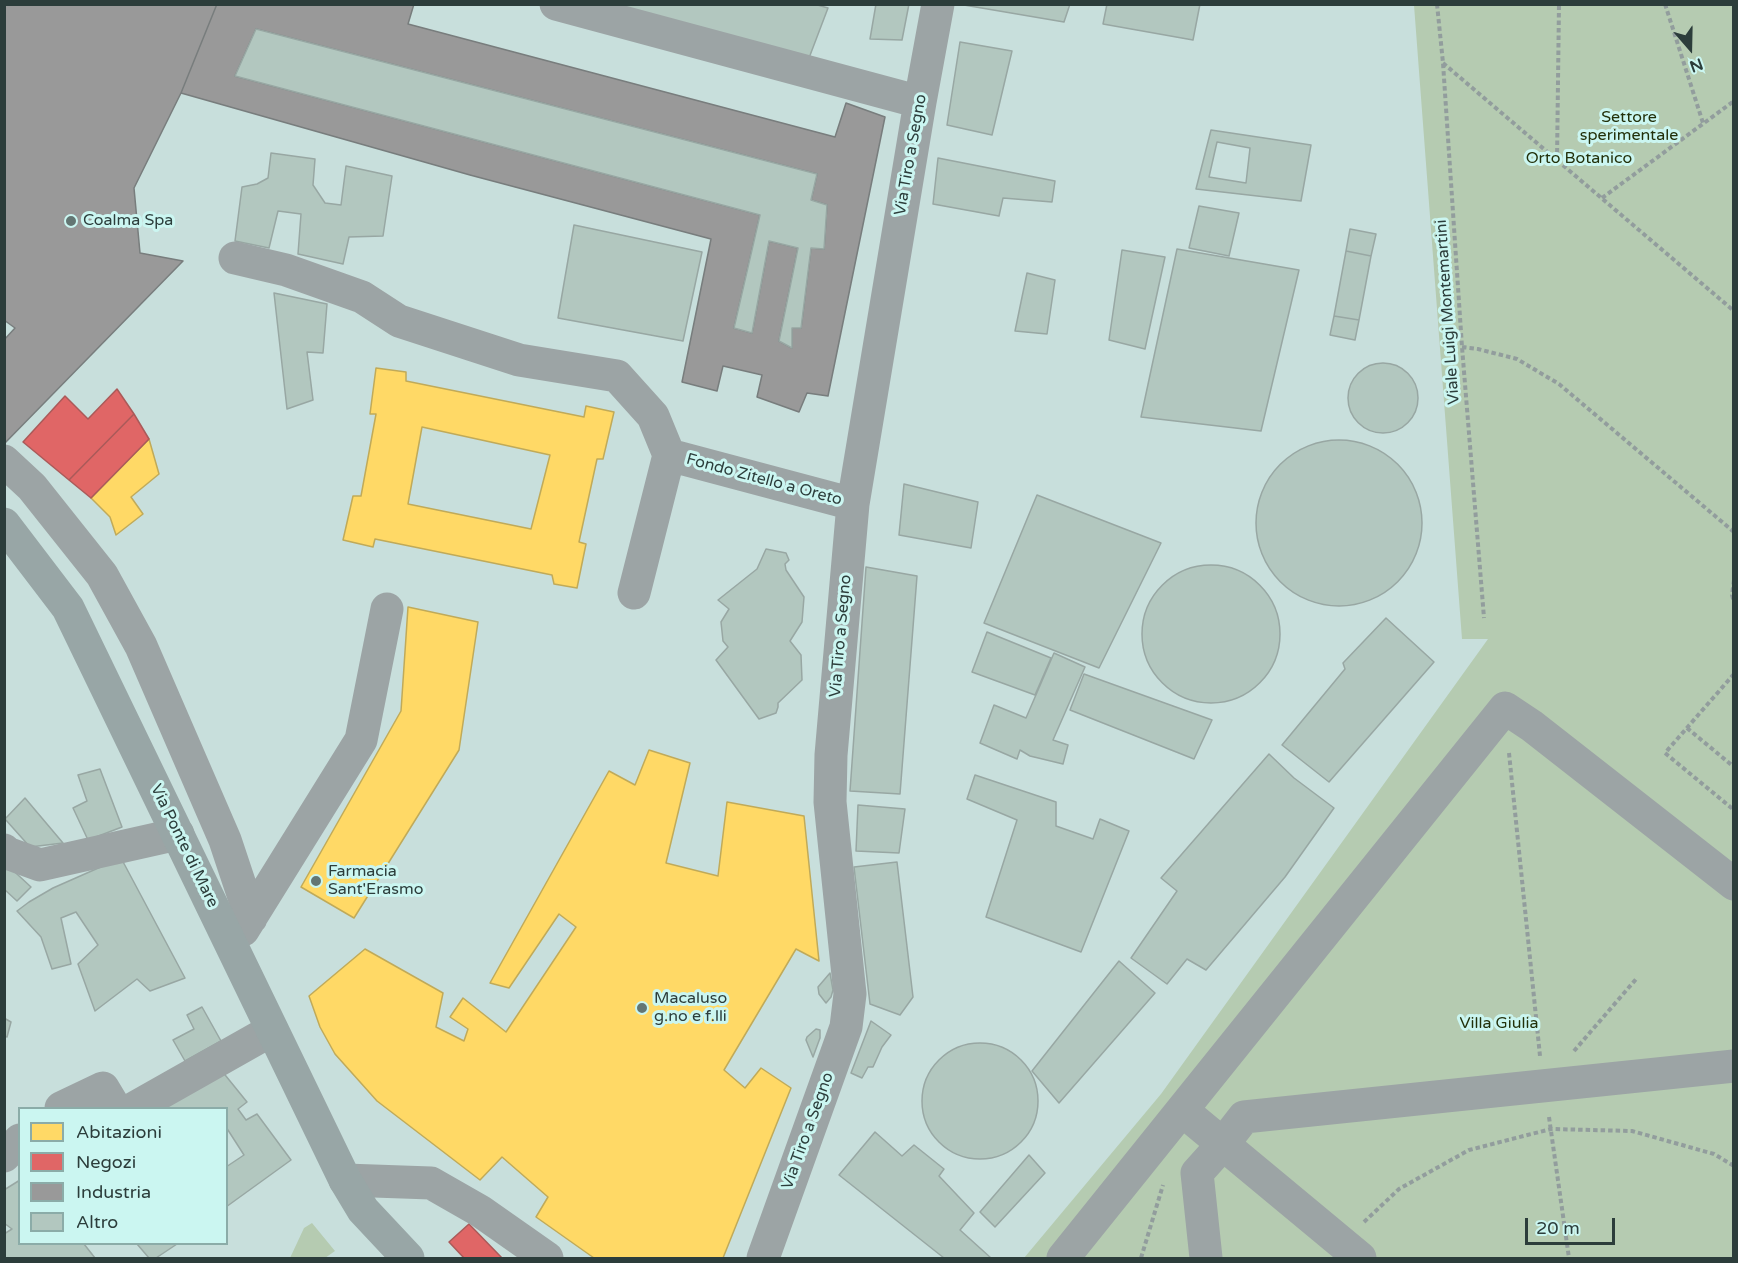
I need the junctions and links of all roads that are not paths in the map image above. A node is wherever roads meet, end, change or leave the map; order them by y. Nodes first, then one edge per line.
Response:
1 (556, 4) edge
2 (938, 4) edge
3 (920, 102) junction
4 (235, 258) dead end
5 (669, 454) junction
6 (4, 461) edge
7 (853, 504) junction
8 (4, 524) edge
9 (634, 594) dead end
10 (387, 609) dead end
11 (178, 834) junction
12 (4, 850) edge
13 (1734, 884) edge
14 (250, 918) junction
15 (233, 947) junction
16 (272, 1030) junction
17 (1734, 1066) edge
18 (63, 1107) edge
19 (114, 1107) edge
20 (136, 1107) edge
21 (1183, 1111) junction
22 (18, 1142) edge
23 (1223, 1144) junction
24 (4, 1156) edge
25 (345, 1179) junction
26 (1351, 1251) edge
27 (408, 1258) edge
28 (547, 1258) edge
29 (763, 1258) edge
30 (1063, 1258) edge
31 (1206, 1258) edge

1 - 3 street
2 - 3 street, Via Tiro a Segno
3 - 7 street, Via Tiro a Segno
4 - 5 street, Fondo Zitello a Oreto
5 - 7 street, Fondo Zitello a Oreto
5 - 9 street
6 - 14 street
7 - 29 street, Via Tiro a Segno
8 - 11 main road, Via Ponte di Mare
10 - 14 street
11 - 12 street
11 - 15 main road, Via Ponte di Mare
13 - 21 street
14 - 15 street
15 - 16 main road, Via Ponte di Mare
16 - 20 street
16 - 25 main road, Via Ponte di Mare
17 - 23 street
18 - 19 street
21 - 23 street
21 - 30 street
22 - 24 street
23 - 26 street
23 - 31 street
25 - 27 main road, Via Ponte di Mare
25 - 28 street

